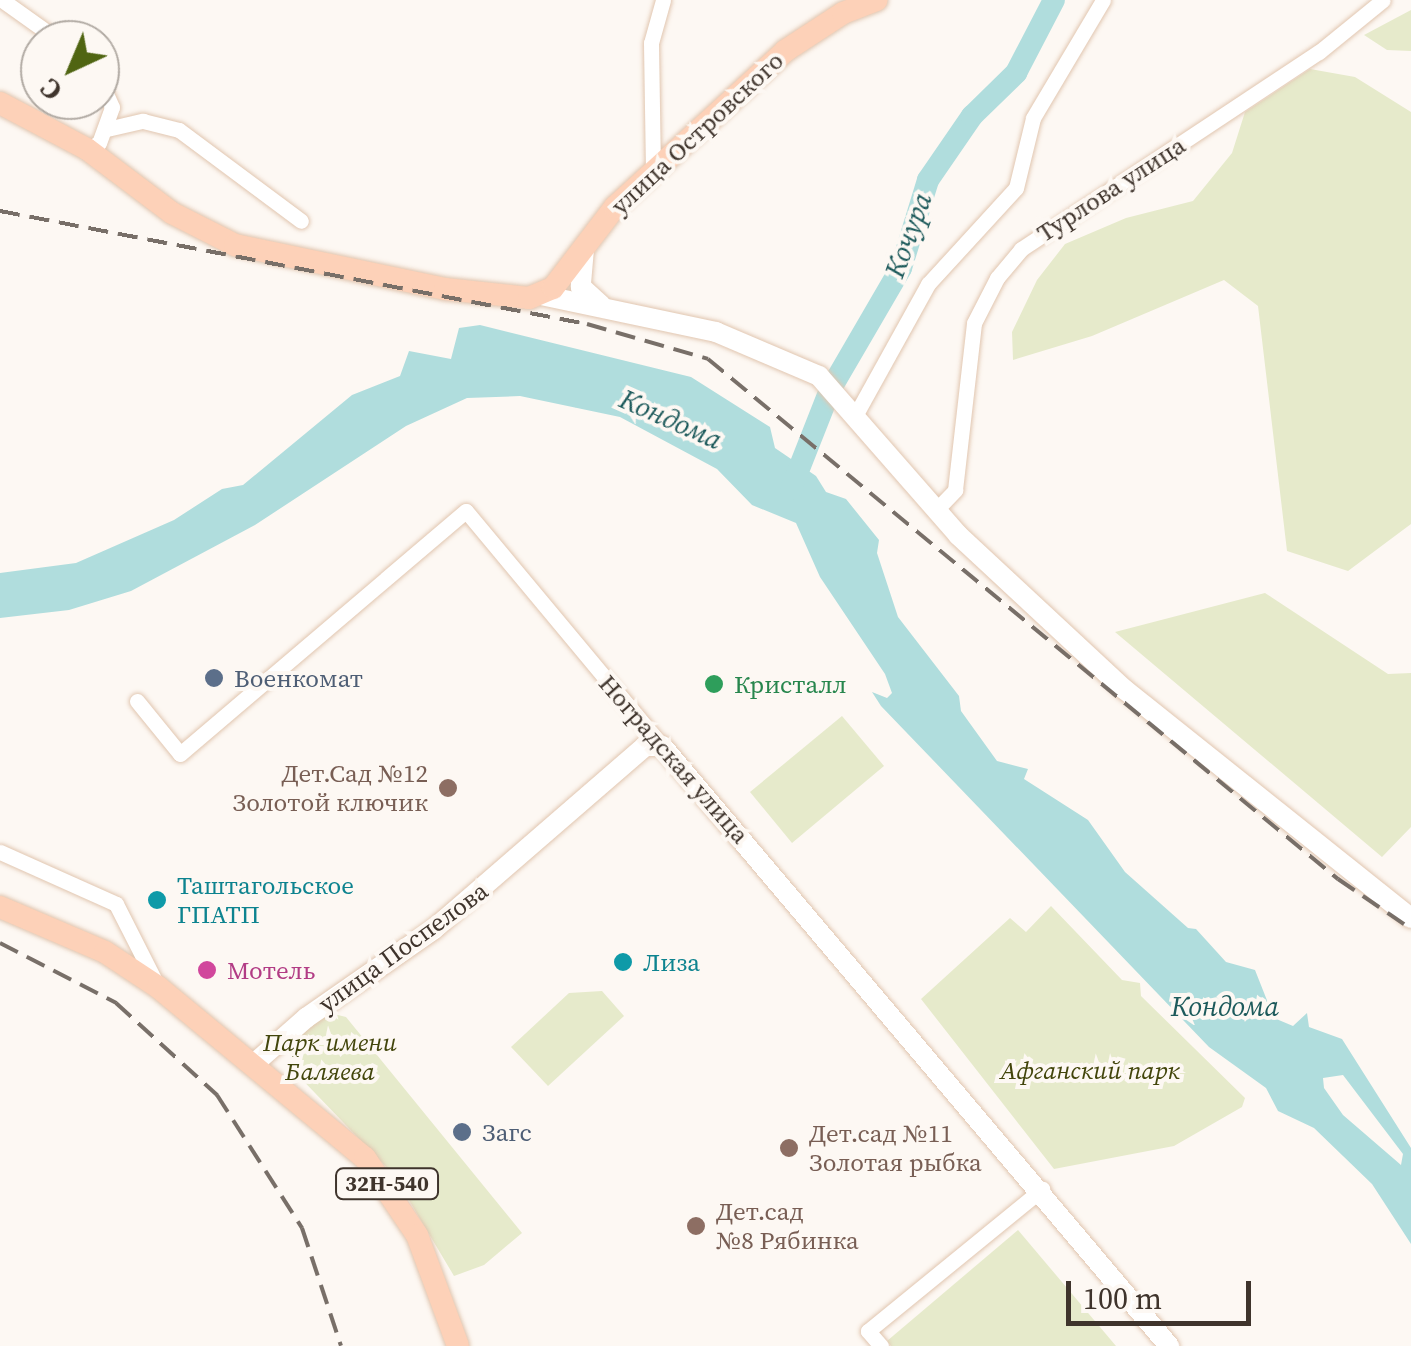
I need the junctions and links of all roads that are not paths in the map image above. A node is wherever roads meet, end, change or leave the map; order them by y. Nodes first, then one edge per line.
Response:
1 (2, 0) edge
2 (664, 0) edge
3 (877, 0) edge
4 (1103, 0) edge
5 (1383, 0) edge
6 (30, 20) edge
7 (0, 103) edge
8 (109, 120) edge
9 (107, 129) junction
10 (86, 149) junction
11 (653, 171) junction
12 (301, 221) dead end
13 (586, 240) junction
14 (542, 296) junction
15 (602, 306) junction
16 (852, 408) junction
17 (936, 510) junction
18 (136, 701) dead end
19 (662, 746) junction
20 (0, 852) edge
21 (0, 906) edge
22 (1411, 918) edge
23 (158, 988) junction
24 (256, 1062) junction
25 (1042, 1189) junction
26 (458, 1346) edge
27 (881, 1346) edge
28 (1169, 1346) edge

1 - 6 street
2 - 11 street
3 - 11 main road, улица Островского
4 - 16 street
5 - 17 street, Турлова улица
7 - 10 main road
8 - 9 street
9 - 10 street
9 - 12 street
10 - 14 main road
11 - 13 main road, улица Островского
13 - 14 main road, улица Островского
13 - 15 street
14 - 15 street
15 - 16 street
16 - 17 street
17 - 22 street
18 - 19 street, Ноградская улица
19 - 24 street, улица Поспелова
19 - 25 street, Ноградская улица
20 - 23 street
21 - 23 main road, 32Н-540
23 - 24 main road, 32Н-540
24 - 26 main road, 32Н-540
25 - 27 street
25 - 28 street, Ноградская улица

